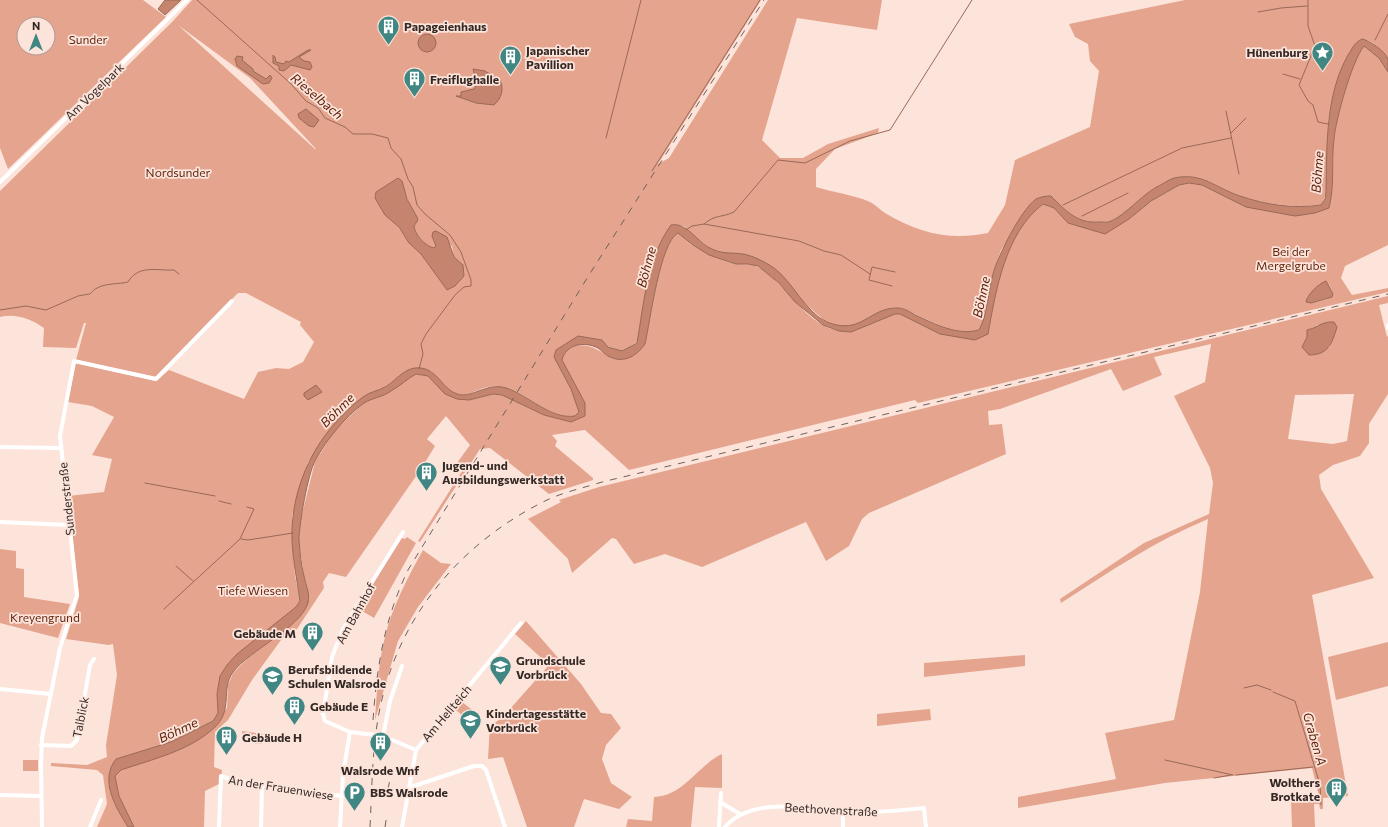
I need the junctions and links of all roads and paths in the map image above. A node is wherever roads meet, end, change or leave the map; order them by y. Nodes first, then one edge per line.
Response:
1 (187, 0) edge
2 (0, 182) edge
3 (232, 301) dead end
4 (0, 447) edge
5 (60, 448) junction
6 (0, 522) edge
7 (69, 525) junction
8 (403, 532) dead end
9 (521, 623) dead end
10 (94, 659) dead end
11 (402, 666) dead end
12 (0, 689) edge
13 (51, 694) junction
14 (350, 732) junction
15 (383, 736) junction
16 (41, 745) junction
17 (416, 750) junction
18 (262, 784) junction
19 (410, 786) junction
20 (721, 793) dead end
21 (0, 795) edge
22 (41, 796) junction
23 (342, 796) junction
24 (101, 800) dead end
25 (720, 802) junction
26 (843, 811) junction
27 (740, 814) junction
28 (42, 827) edge
29 (90, 827) edge
30 (219, 827) edge
31 (261, 827) edge
32 (340, 827) edge
33 (402, 827) edge
34 (504, 827) edge
35 (719, 827) edge
36 (725, 827) edge
37 (843, 827) edge
38 (926, 827) edge

1 - 2 street, Am Vogelpark
3 - 5 street, Sunderstraße
4 - 5 street
5 - 7 street, Sunderstraße
6 - 7 street
7 - 13 street, Sunderstraße
8 - 14 street, Am Bahnhof
9 - 17 street, Am Hellteich
10 - 16 street, Talblick
11 - 15 street
12 - 13 street
13 - 16 street, Sunderstraße
14 - 15 street, Am Hellteich
14 - 23 street
15 - 17 street, Am Hellteich
16 - 22 street, Sunderstraße
17 - 19 street
18 - 23 street, An der Frauenwiese
18 - 30 street, An der Frauenwiese
18 - 31 street
19 - 33 street
19 - 34 street
20 - 25 street
21 - 22 street
22 - 28 street, Sunderstraße
23 - 32 street
24 - 29 street
25 - 27 street
25 - 35 street
26 - 27 street, Beethovenstraße
26 - 37 street
26 - 38 street, Beethovenstraße
27 - 36 street, Beethovenstraße

